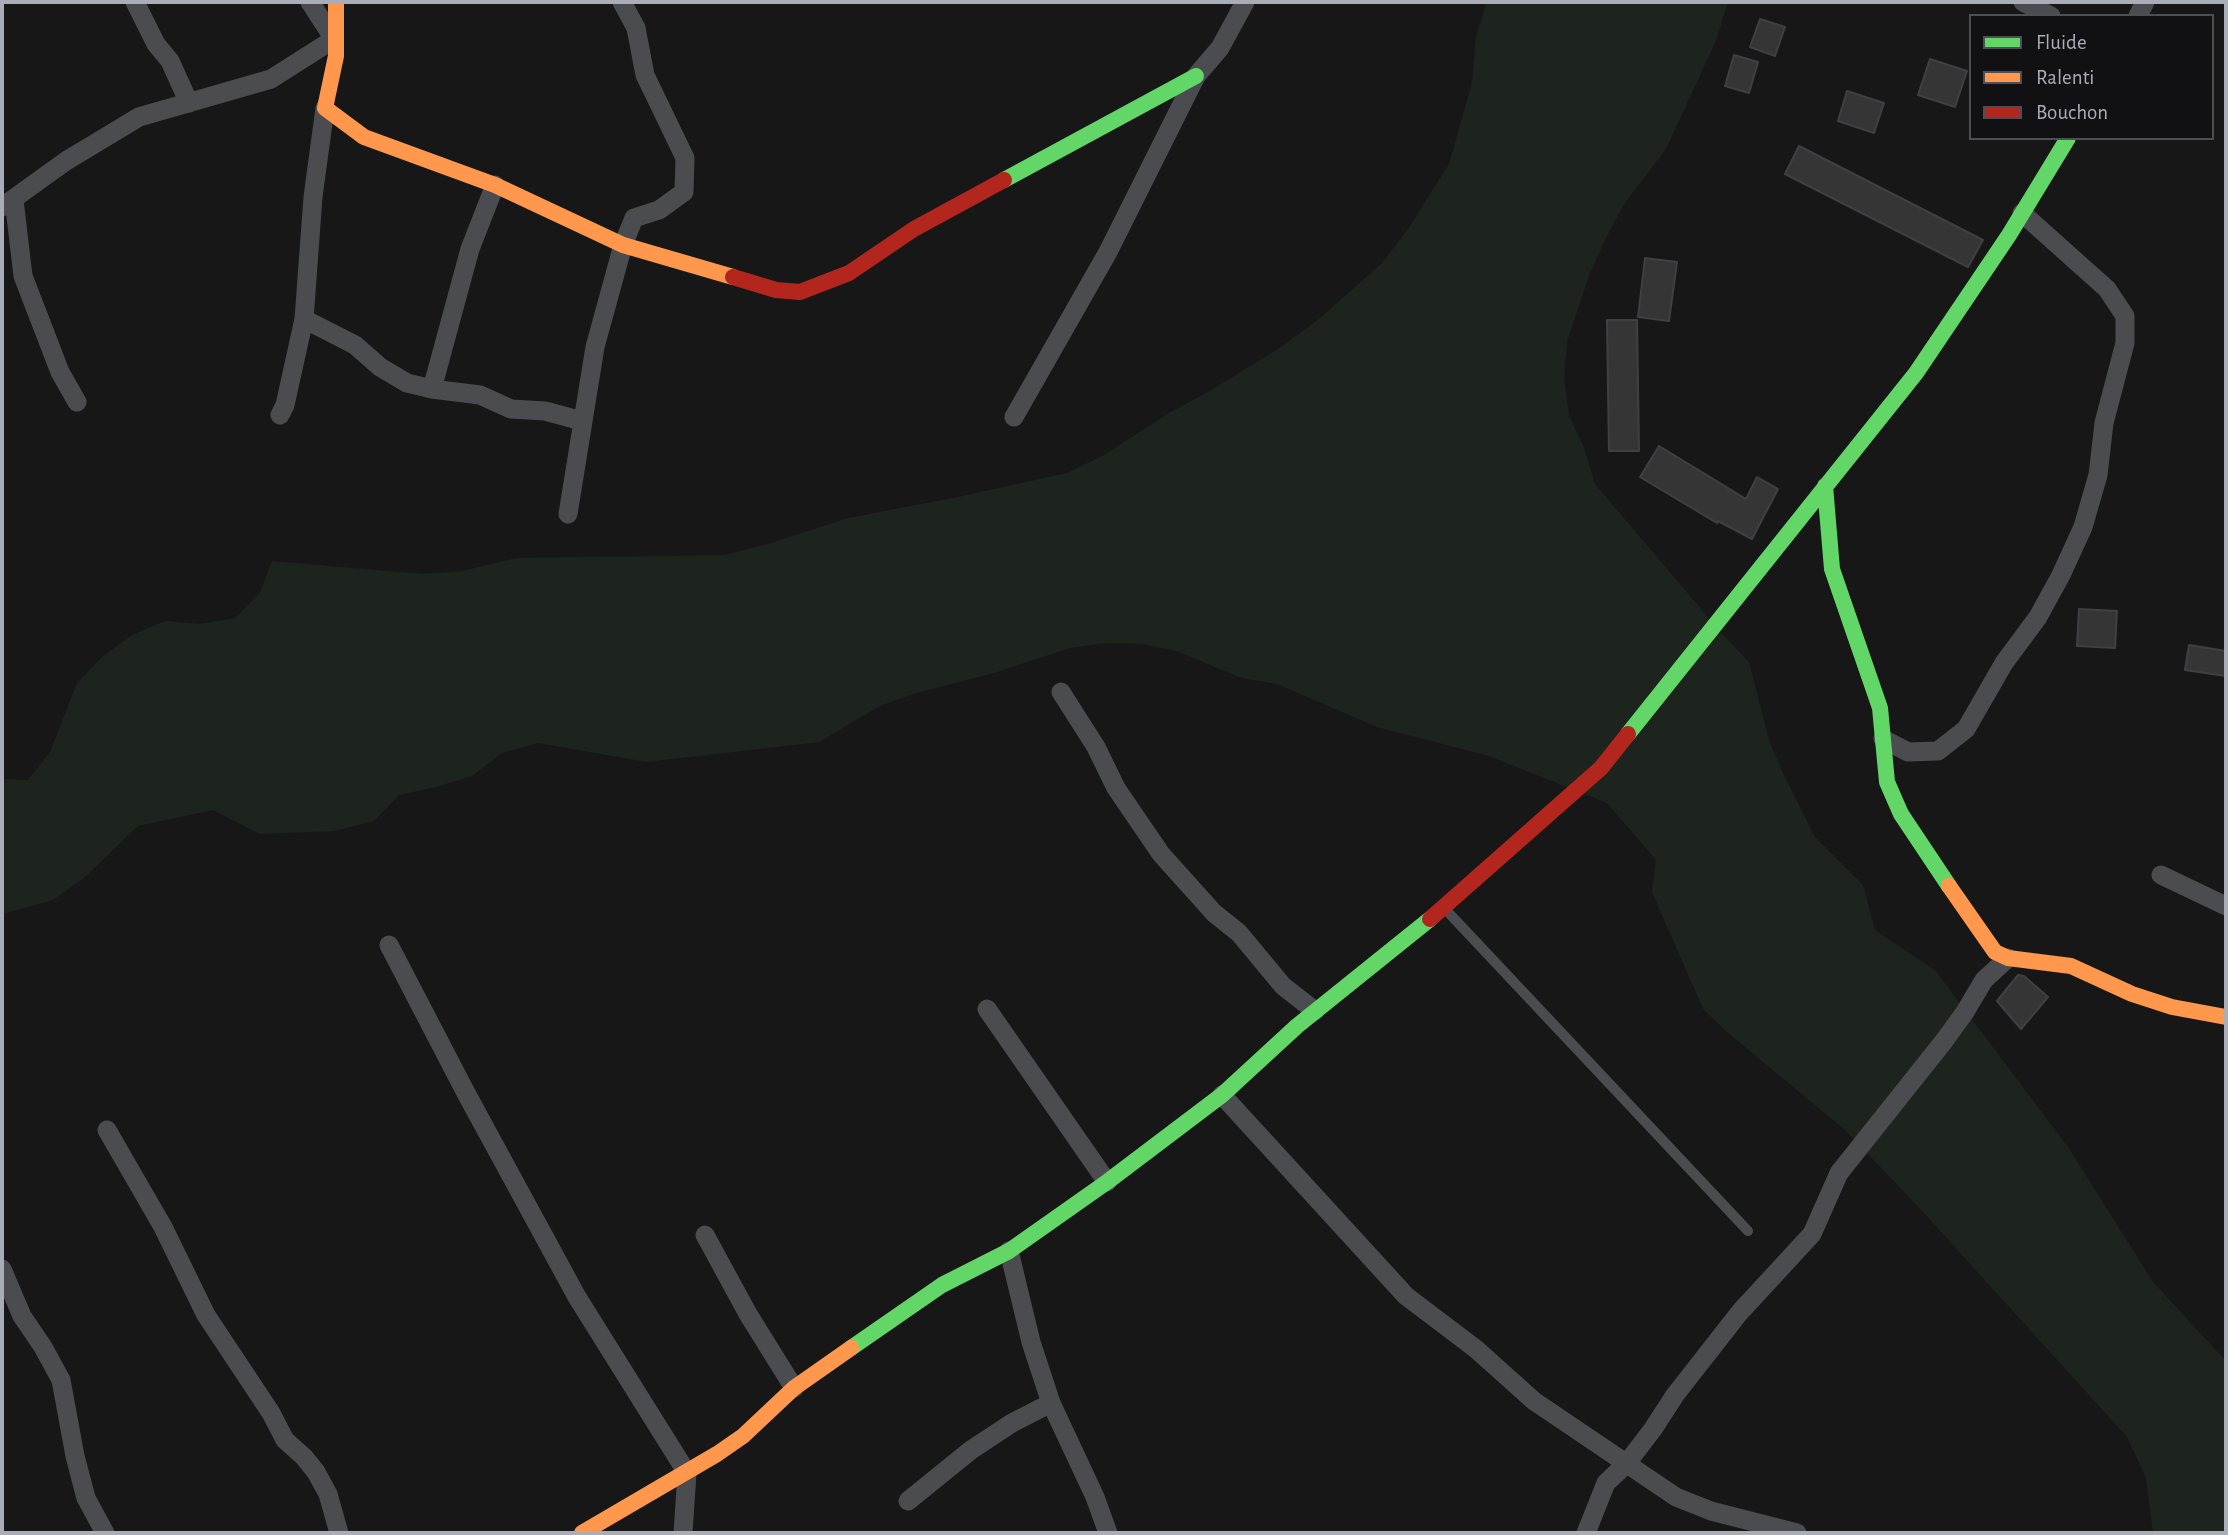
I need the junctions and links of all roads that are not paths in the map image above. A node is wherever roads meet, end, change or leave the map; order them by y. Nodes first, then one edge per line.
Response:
1 (135, 2) edge
2 (310, 2) edge
3 (336, 2) edge
4 (622, 2) edge
5 (1245, 2) edge
6 (2023, 2) edge
7 (2047, 14) edge
8 (334, 39) junction
9 (1196, 76) junction
10 (189, 103) junction
11 (326, 108) junction
12 (2067, 140) edge
13 (495, 185) junction
14 (8, 203) edge
15 (2022, 213) junction
16 (623, 245) junction
17 (304, 319) junction
18 (432, 388) junction
19 (77, 402) dead end
20 (280, 415) dead end
21 (1014, 417) dead end
22 (582, 421) junction
23 (1825, 486) junction
24 (568, 514) dead end
25 (1061, 692) dead end
26 (1884, 739) junction
27 (2161, 875) dead end
28 (2226, 906) edge
29 (1444, 908) junction
30 (389, 945) dead end
31 (2008, 958) junction
32 (987, 1009) dead end
33 (1315, 1012) junction
34 (2226, 1017) edge
35 (1222, 1095) junction
36 (107, 1130) dead end
37 (1107, 1182) junction
38 (1748, 1231) dead end
39 (705, 1235) dead end
40 (1009, 1251) junction
41 (2, 1269) edge
42 (794, 1388) junction
43 (1051, 1403) junction
44 (1627, 1463) junction
45 (687, 1473) junction
46 (908, 1501) dead end
47 (105, 1533) edge
48 (339, 1533) edge
49 (582, 1533) edge
50 (683, 1533) edge
51 (1108, 1533) edge
52 (1586, 1533) edge
53 (1797, 1533) edge

1 - 10 street
2 - 8 street
3 - 8 street
4 - 16 street
5 - 9 street
6 - 7 street
8 - 10 street
8 - 11 street
9 - 16 street
9 - 21 street
10 - 14 street
11 - 13 street
11 - 17 street
12 - 15 street
13 - 16 street
13 - 18 street
14 - 19 street
15 - 23 street
15 - 26 street
16 - 22 street
17 - 18 street
17 - 20 street
18 - 22 street
22 - 24 street
23 - 26 street
23 - 29 street
25 - 33 street
26 - 31 street
27 - 28 street
29 - 33 street
29 - 38 lane
30 - 45 street
31 - 34 street
31 - 44 street
32 - 37 street
33 - 35 street
35 - 37 street
35 - 44 street
36 - 48 street
37 - 40 street
39 - 42 street
40 - 42 street
40 - 43 street
41 - 47 street
42 - 45 street
43 - 46 street
43 - 51 street
44 - 52 street
44 - 53 street
45 - 49 street
45 - 50 street

